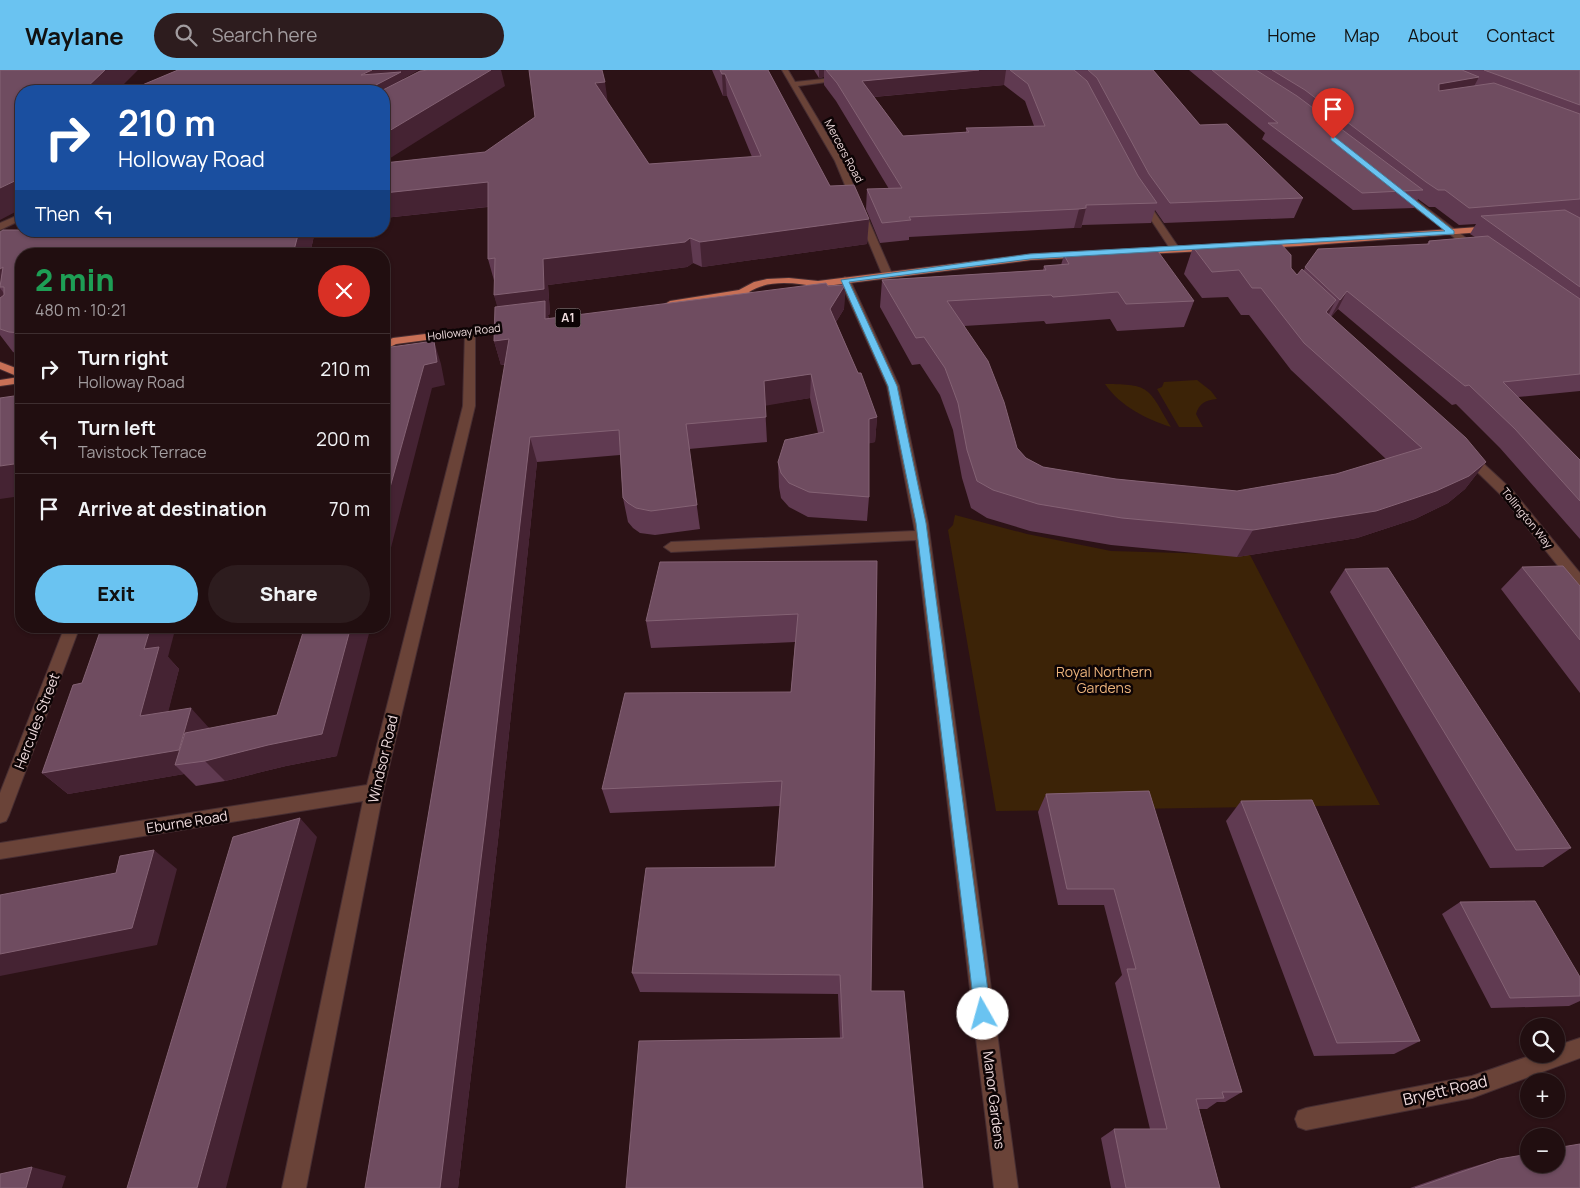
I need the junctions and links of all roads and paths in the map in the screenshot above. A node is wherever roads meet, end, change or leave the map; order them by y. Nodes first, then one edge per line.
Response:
1 (785, 70) edge
2 (849, 79) edge
3 (793, 84) junction
4 (1392, 185) edge
5 (1138, 194) edge
6 (15, 220) edge
7 (0, 227) edge
8 (1500, 228) edge
9 (1452, 232) junction
10 (1259, 245) junction
11 (1174, 248) junction
12 (1483, 254) edge
13 (1268, 256) edge
14 (887, 274) junction
15 (845, 280) junction
16 (818, 284) junction
17 (742, 293) junction
18 (805, 293) edge
19 (763, 300) edge
20 (658, 305) edge
21 (528, 324) edge
22 (470, 332) junction
23 (390, 342) edge
24 (0, 365) edge
25 (15, 371) edge
26 (15, 381) edge
27 (0, 384) edge
28 (1458, 446) edge
29 (922, 536) junction
30 (671, 547) dead end
31 (1580, 583) edge
32 (70, 633) edge
33 (374, 792) junction
34 (0, 815) edge
35 (0, 851) edge
36 (1580, 1048) edge
37 (1306, 1119) dead end
38 (294, 1188) edge
39 (1006, 1188) edge

1 - 3 street, Mercers Road
2 - 3 street
3 - 14 street, Mercers Road
4 - 9 street
5 - 11 street
6 - 7 street
8 - 9 highway
9 - 10 highway
9 - 12 street
10 - 11 highway
10 - 13 street
11 - 14 highway
14 - 15 highway
15 - 16 highway
15 - 29 street, Manor Gardens
16 - 17 highway
16 - 18 highway
17 - 19 highway
17 - 20 highway
21 - 22 highway, Holloway Road
22 - 23 highway, Holloway Road
22 - 33 street, Windsor Road
24 - 25 highway
26 - 27 highway
28 - 31 street, Tollington Way
29 - 30 street
29 - 39 street, Manor Gardens
32 - 34 street, Hercules Street
33 - 35 street, Eburne Road
33 - 38 street, Windsor Road
36 - 37 street, Bryett Road

